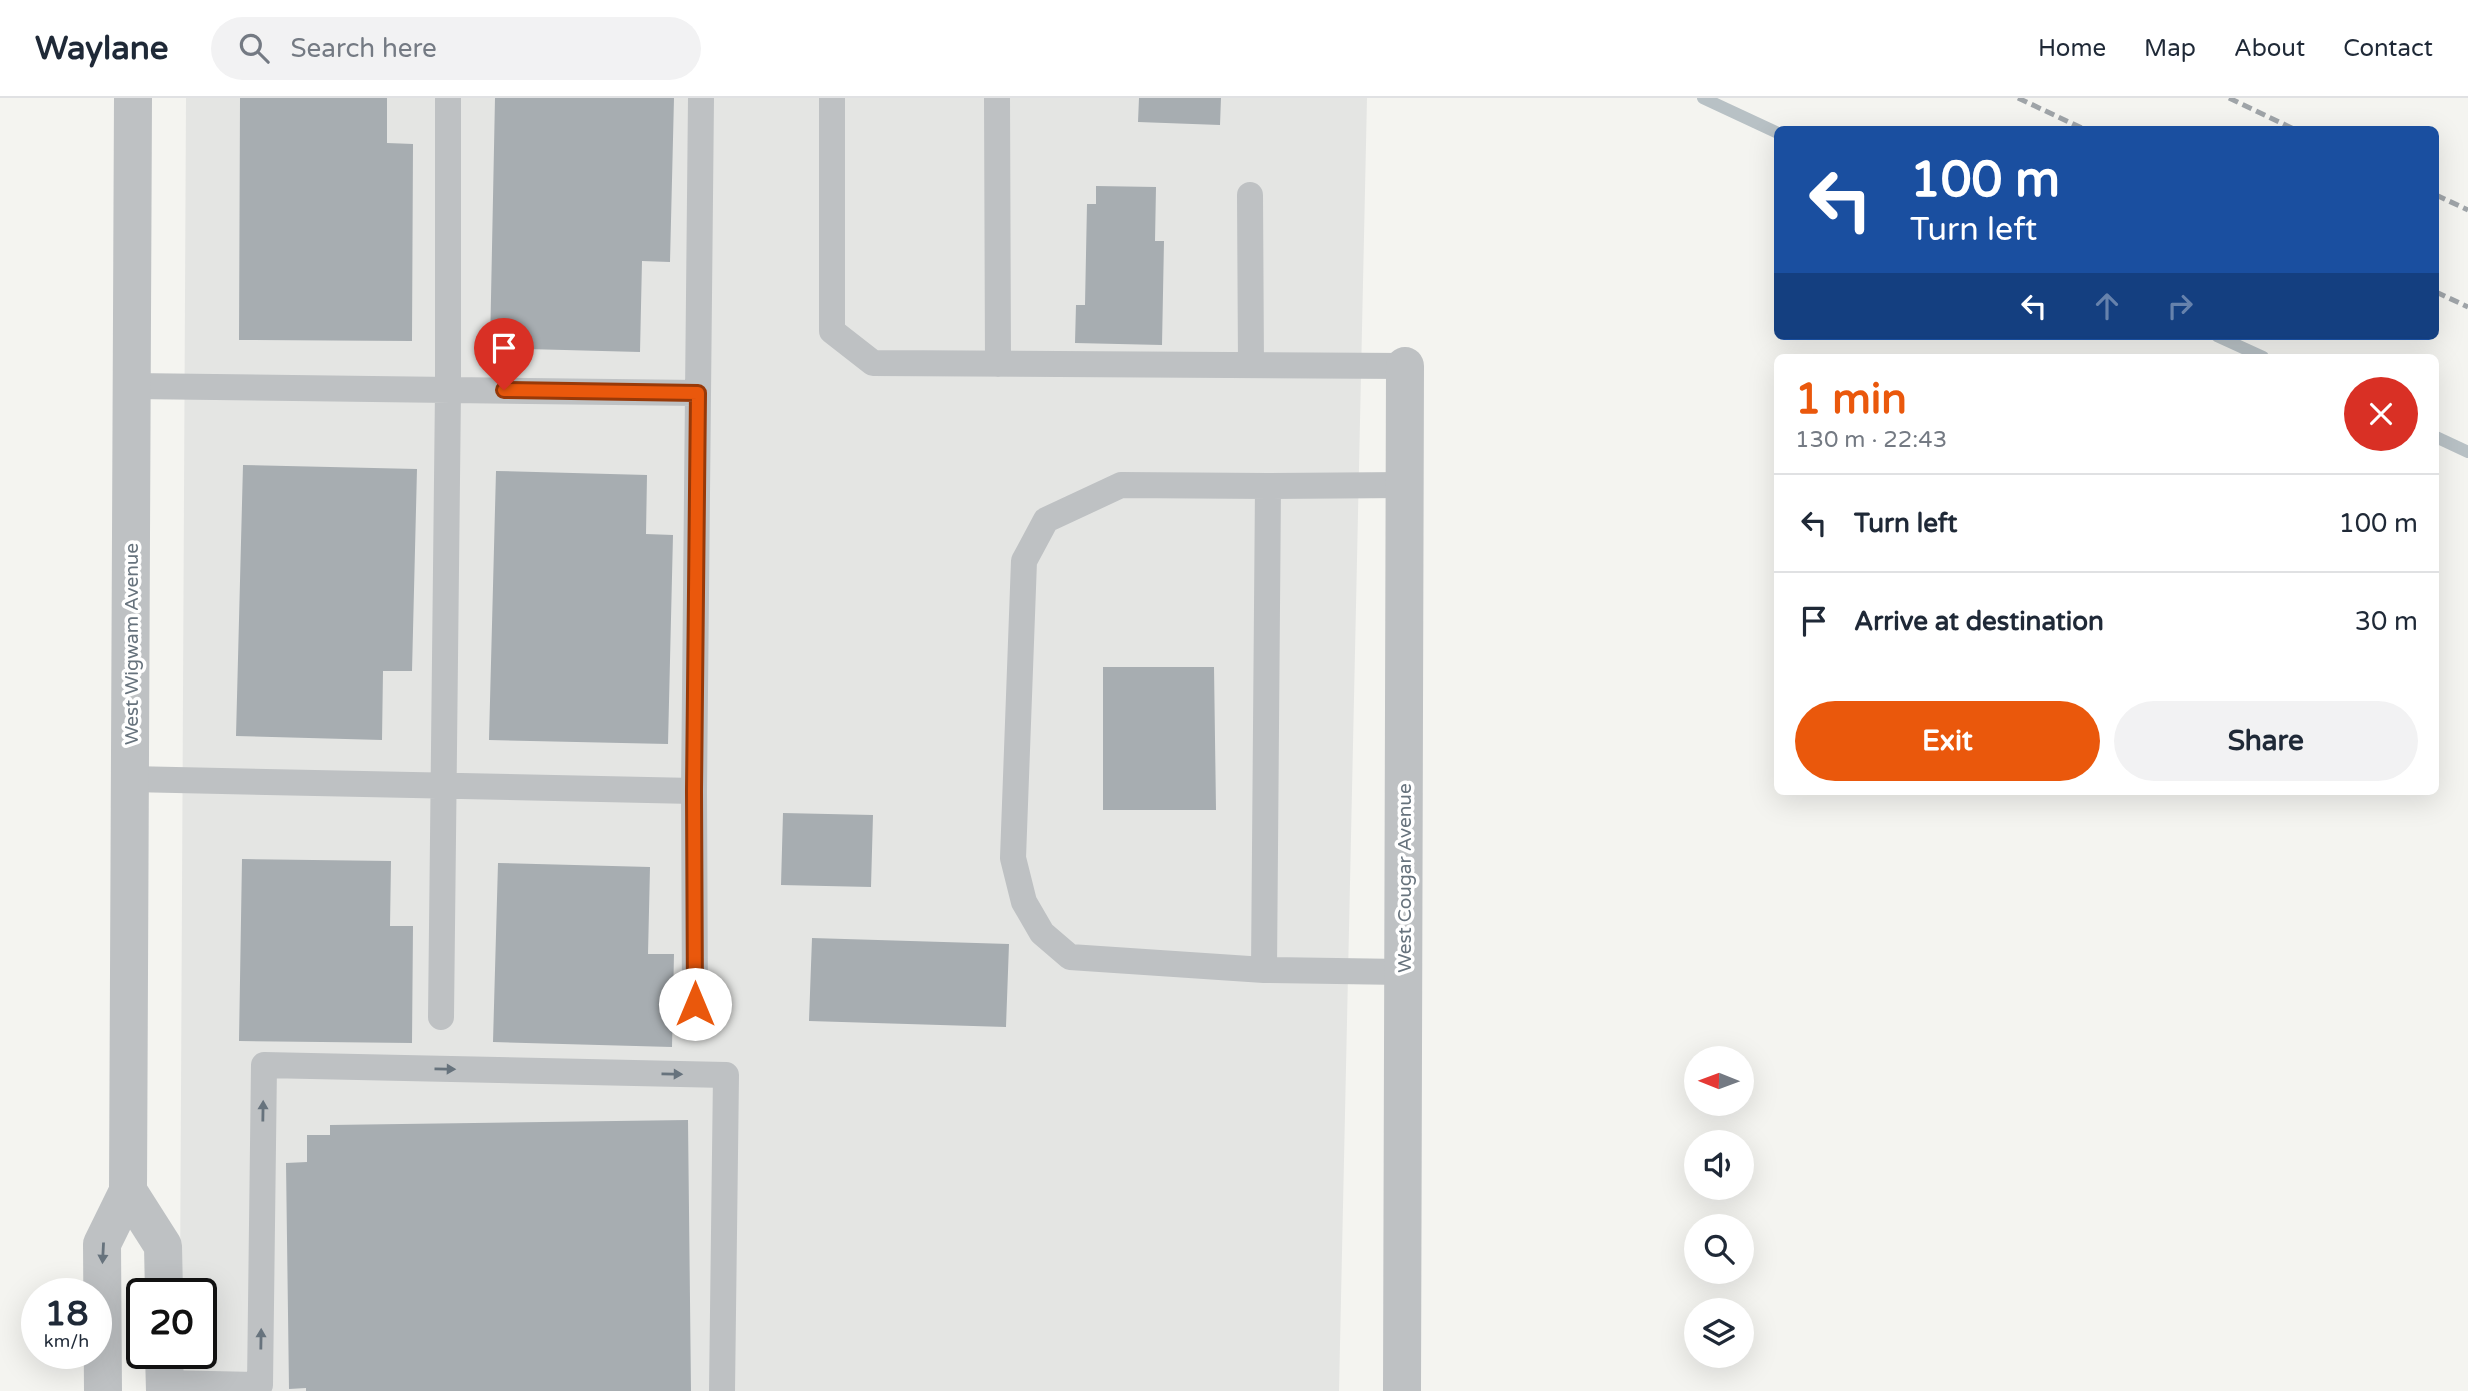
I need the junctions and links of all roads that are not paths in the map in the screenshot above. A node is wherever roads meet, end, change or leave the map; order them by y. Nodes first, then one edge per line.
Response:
1 (133, 98) edge
2 (448, 98) edge
3 (701, 98) edge
4 (832, 98) edge
5 (997, 98) edge
6 (1250, 195) dead end
7 (998, 364) junction
8 (1251, 365) junction
9 (1405, 366) joint
10 (132, 386) junction
11 (449, 390) junction
12 (698, 393) junction
13 (1405, 485) junction
14 (1268, 486) junction
15 (130, 779) junction
16 (444, 786) junction
17 (694, 791) junction
18 (1264, 970) junction
19 (1403, 972) junction
20 (695, 1004) dead end
21 (441, 1017) dead end
22 (128, 1191) junction
23 (163, 1278) edge
24 (165, 1376) edge
25 (261, 1388) edge
26 (103, 1391) edge
27 (722, 1391) edge
28 (1402, 1391) edge

1 - 10 street, West Wigwam Avenue
2 - 11 lane
3 - 12 lane
4 - 7 lane
5 - 7 lane
6 - 8 lane
7 - 8 lane
8 - 9 lane
9 - 13 street, West Cougar Avenue
10 - 11 lane
10 - 15 street, West Wigwam Avenue
11 - 12 lane
11 - 16 lane
12 - 17 lane
13 - 14 lane
13 - 19 street, West Cougar Avenue
14 - 18 lane
14 - 18 lane
15 - 16 lane
15 - 22 street, West Wigwam Avenue
16 - 17 lane
16 - 21 lane
17 - 20 lane
18 - 19 lane
19 - 28 street, West Cougar Avenue
22 - 23 street
22 -> 26 street, West Wigwam Avenue
24 - 25 lane
25 -> 27 lane

